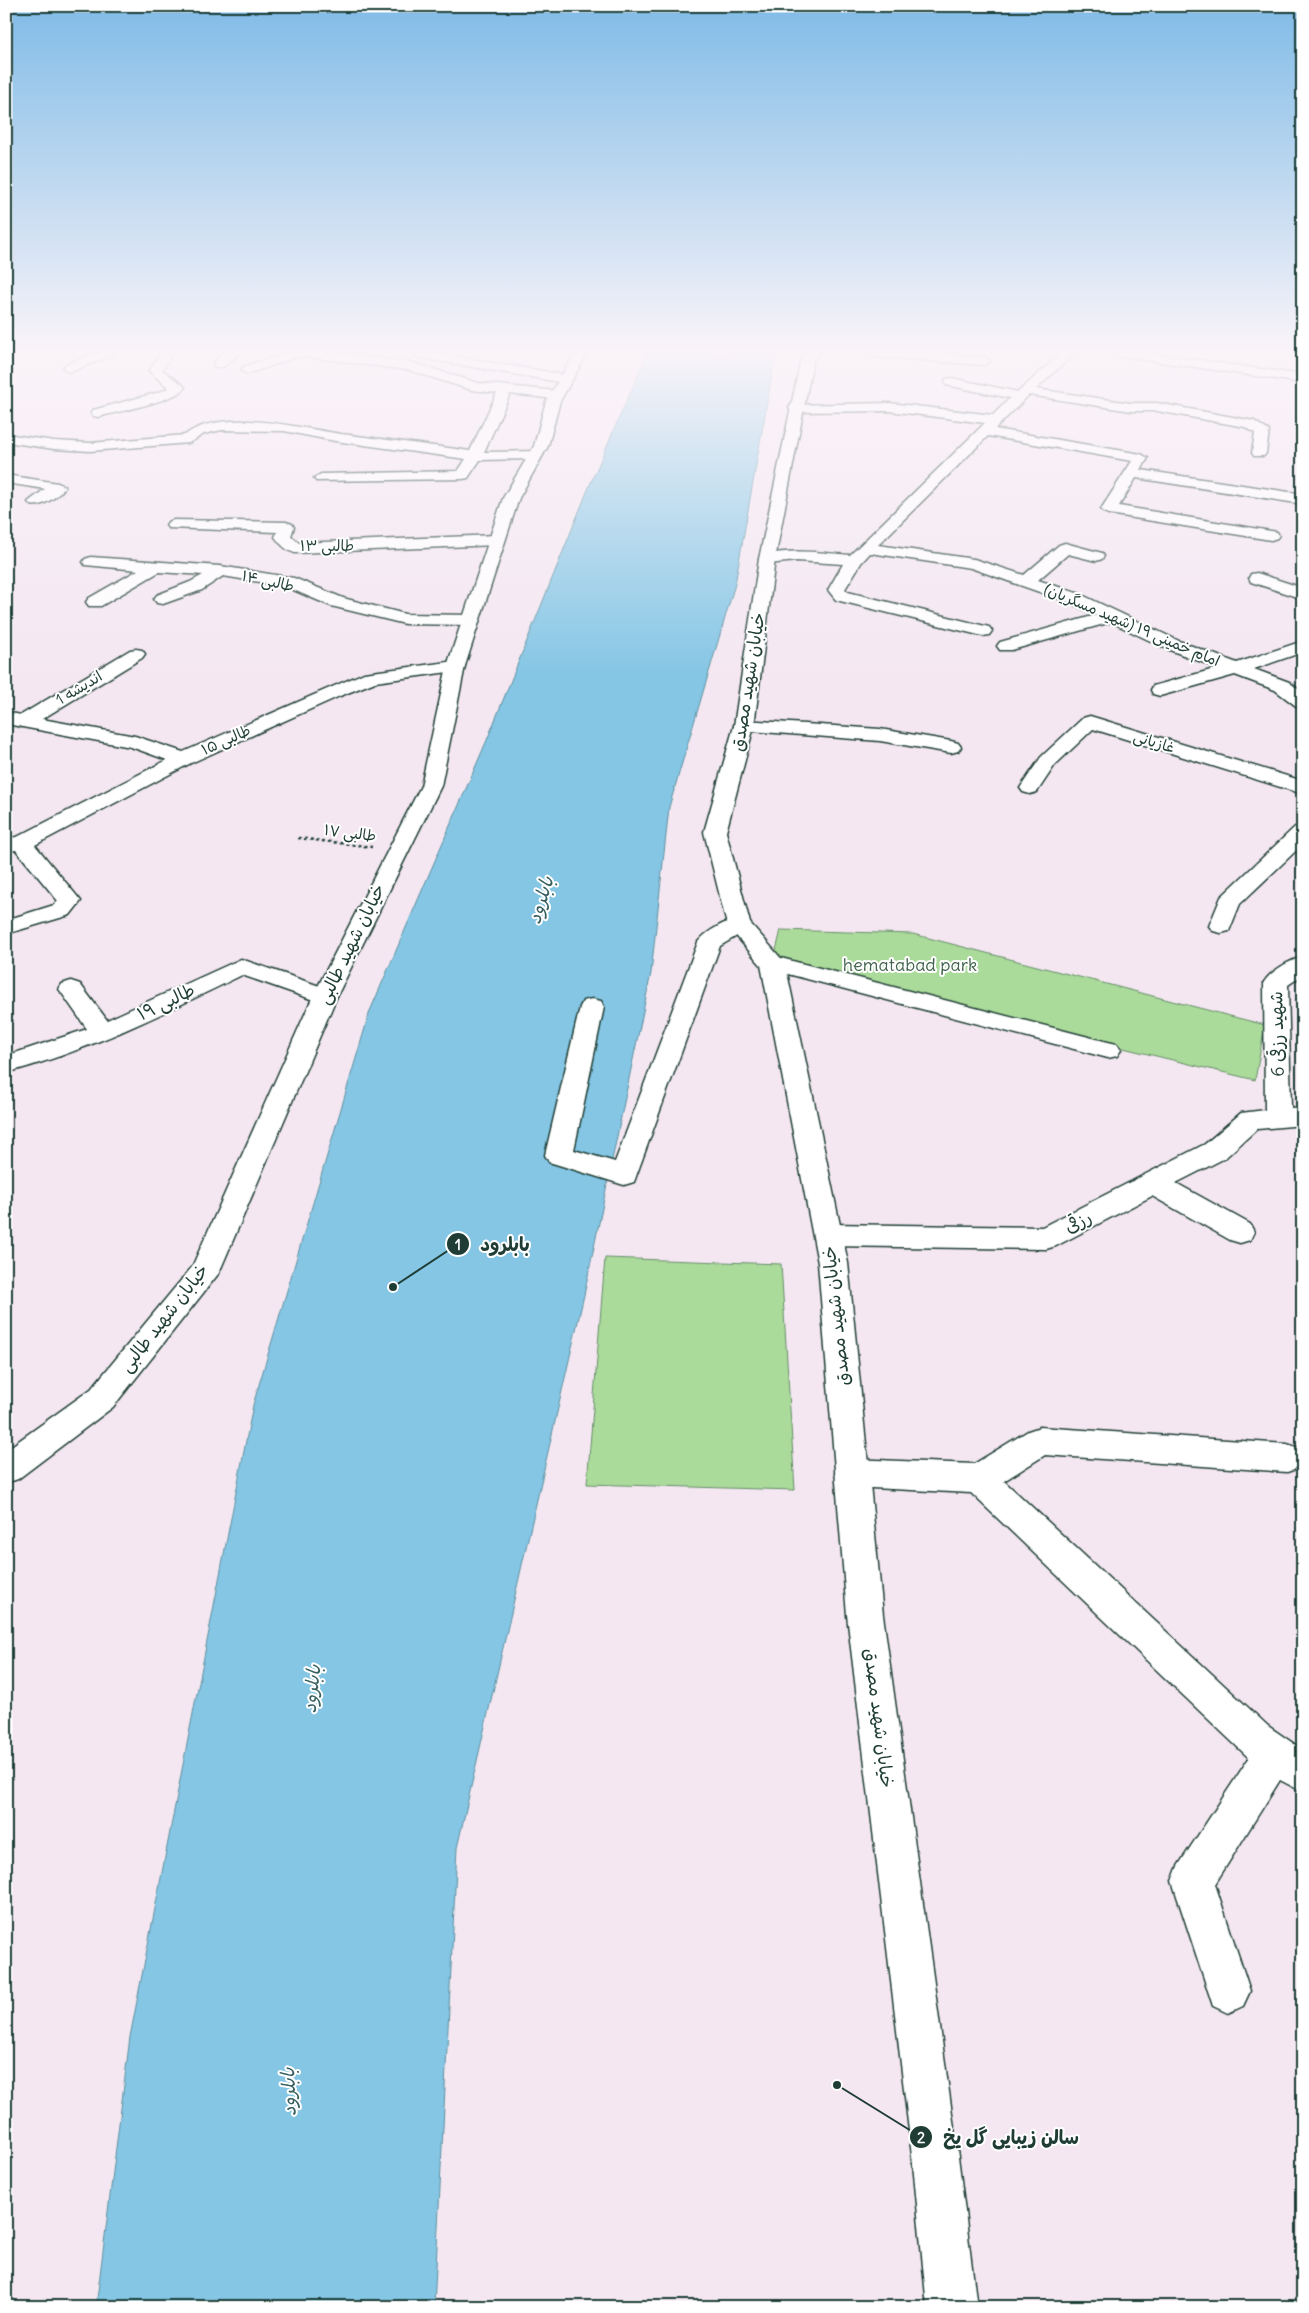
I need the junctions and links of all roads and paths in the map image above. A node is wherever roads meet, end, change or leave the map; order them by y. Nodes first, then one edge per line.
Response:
1 (473, 460) edge
2 (533, 460) edge
3 (786, 460) edge
4 (956, 460) edge
5 (1140, 460) edge
6 (44, 473) dead end
7 (1132, 473) junction
8 (321, 478) dead end
9 (6, 479) edge
10 (28, 482) junction
11 (1303, 499) edge
12 (36, 502) dead end
13 (174, 525) dead end
14 (1270, 535) dead end
15 (497, 540) junction
16 (860, 554) junction
17 (1096, 556) dead end
18 (767, 559) junction
19 (91, 562) dead end
20 (156, 567) junction
21 (220, 571) junction
22 (1257, 578) dead end
23 (1026, 582) junction
24 (1303, 594) edge
25 (163, 599) dead end
26 (95, 602) dead end
27 (1113, 616) junction
28 (470, 620) junction
29 (983, 631) dead end
30 (1006, 646) dead end
31 (1303, 646) edge
32 (136, 654) dead end
33 (456, 666) junction
34 (1236, 668) junction
35 (1160, 690) dead end
36 (1303, 702) edge
37 (15, 720) edge
38 (744, 726) junction
39 (951, 747) dead end
40 (184, 759) junction
41 (1030, 788) dead end
42 (1303, 788) edge
43 (1303, 832) edge
44 (298, 838) dead end
45 (14, 844) edge
46 (398, 850) junction
47 (739, 925) junction
48 (1221, 926) dead end
49 (6, 927) edge
50 (773, 963) junction
51 (1303, 964) edge
52 (72, 989) dead end
53 (324, 996) junction
54 (592, 1007) dead end
55 (103, 1032) junction
56 (1108, 1050) dead end
57 (6, 1065) edge
58 (1290, 1116) edge
59 (1152, 1183) junction
60 (1240, 1232) dead end
61 (827, 1235) junction
62 (1287, 1458) dead end
63 (6, 1470) edge
64 (852, 1474) junction
65 (979, 1479) junction
66 (1289, 1763) edge
67 (1228, 1991) dead end
68 (952, 2307) edge

1 - 8 street
2 - 15 street, خیابان شهید طالبی
3 - 18 street, خیابان شهید مصدق
4 - 16 street
5 - 7 street
6 - 10 street
7 - 11 street
7 - 14 street
9 - 10 street
10 - 12 street
13 - 15 street, طالبی ۱۳
15 - 28 street, خیابان شهید طالبی
16 - 18 street, امام خمینی ۱۹ (شهید مسگریان)
16 - 23 street, امام خمینی ۱۹ (شهید مسگریان)
16 - 29 street
17 - 23 street
18 - 38 street, خیابان شهید مصدق
19 - 20 street, طالبی ۱۴
20 - 21 street, طالبی ۱۴
20 - 26 street
21 - 25 street
21 - 28 street, طالبی ۱۴
22 - 24 street
23 - 27 street, امام خمینی ۱۹ (شهید مسگریان)
27 - 30 street
27 - 34 street, امام خمینی ۱۹ (شهید مسگریان)
28 - 33 street, خیابان شهید طالبی
31 - 34 street
32 - 37 street, اندیشه 1
33 - 40 street, طالبی ۱۵
33 - 46 street, خیابان شهید طالبی
34 - 35 street
34 - 36 street, امام خمینی ۱۹ (شهید مسگریان)
37 - 40 street
38 - 39 street
38 - 47 street, خیابان شهید مصدق
40 - 45 street, طالبی ۱۵
41 - 42 street, غازیانی
43 - 48 street
44 - 46 path, طالبی ۱۷
45 - 49 street
46 - 53 street, خیابان شهید طالبی
47 - 50 street, خیابان شهید مصدق
47 - 54 street
50 - 56 street
50 - 61 street, خیابان شهید مصدق
51 - 58 street, شهید رزقی 6
52 - 55 street
53 - 55 street, طالبی ۱۹
53 - 63 street, خیابان شهید طالبی
55 - 57 street, طالبی ۱۹
58 - 59 street, رزقی
59 - 60 street
59 - 61 street, رزقی
61 - 64 street, خیابان شهید مصدق
62 - 65 street
64 - 65 street
64 - 68 street, خیابان شهید مصدق
65 - 66 street
66 - 67 street

